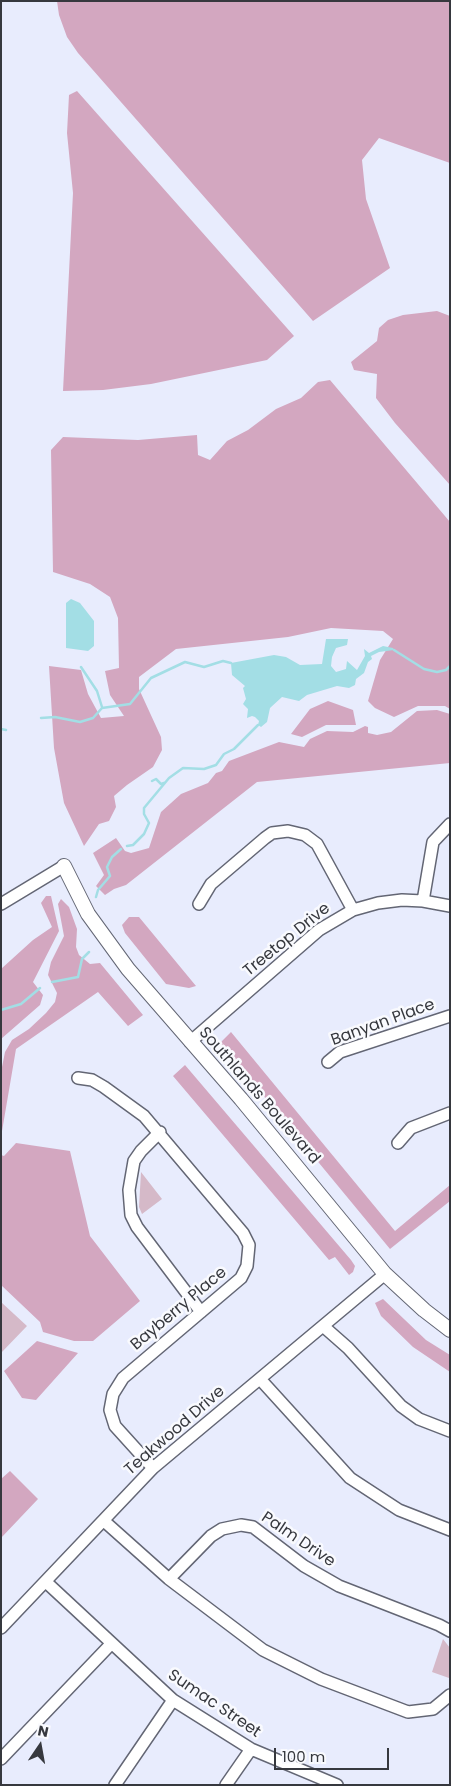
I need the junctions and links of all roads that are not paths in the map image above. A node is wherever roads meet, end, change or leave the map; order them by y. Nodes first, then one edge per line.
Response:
1 (450, 824) edge
2 (64, 866) joint
3 (423, 901) junction
4 (1, 904) edge
5 (199, 904) dead end
6 (450, 906) edge
7 (353, 910) junction
8 (450, 1016) edge
9 (190, 1042) junction
10 (328, 1062) dead end
11 (78, 1078) dead end
12 (450, 1113) edge
13 (160, 1132) junction
14 (398, 1143) dead end
15 (385, 1274) junction
16 (201, 1312) junction
17 (323, 1326) junction
18 (450, 1330) edge
19 (260, 1379) junction
20 (450, 1431) edge
21 (154, 1468) junction
22 (104, 1521) junction
23 (450, 1530) edge
24 (168, 1579) junction
25 (46, 1582) junction
26 (1, 1628) edge
27 (450, 1631) edge
28 (111, 1644) junction
29 (450, 1695) edge
30 (173, 1700) junction
31 (251, 1749) junction
32 (1, 1759) edge
33 (330, 1784) edge
34 (115, 1785) edge
35 (226, 1785) edge

1 - 3 street
2 - 4 street
2 - 9 main road, Southlands Boulevard
3 - 6 street, Treetop Drive
3 - 7 street, Treetop Drive
5 - 7 street
7 - 9 street, Treetop Drive
8 - 10 street, Banyan Place
9 - 15 main road, Southlands Boulevard
11 - 13 street, Bayberry Place
12 - 14 street
13 - 16 street
13 - 16 street, Bayberry Place
15 - 17 street, Teakwood Drive
15 - 18 main road, Southlands Boulevard
16 - 21 street, Bayberry Place
17 - 19 street, Teakwood Drive
17 - 20 street
19 - 21 street, Teakwood Drive
19 - 23 street
21 - 22 street, Teakwood Drive
22 - 24 street
22 - 25 street, Teakwood Drive
24 - 27 street, Palm Drive
24 - 29 street
25 - 26 street, Teakwood Drive
25 - 28 street, Sumac Street
28 - 30 street, Sumac Street
28 - 32 street
30 - 31 street, Sumac Street
30 - 34 street
31 - 33 street, Sumac Street
31 - 35 street

